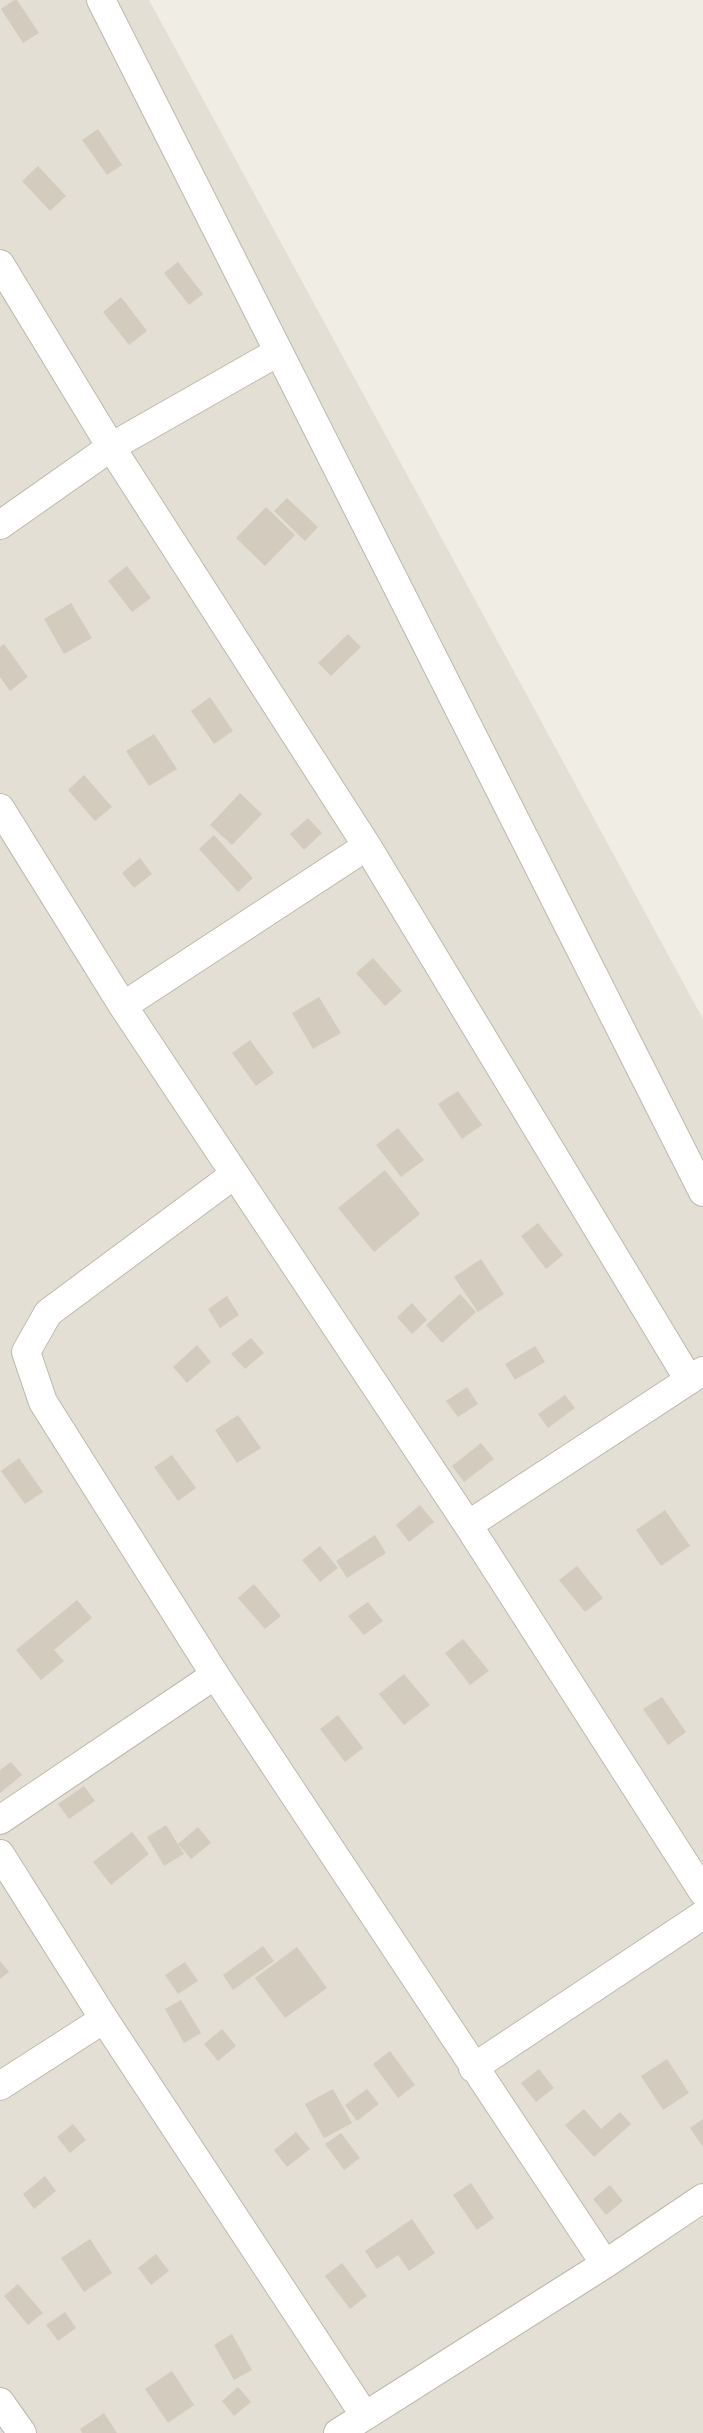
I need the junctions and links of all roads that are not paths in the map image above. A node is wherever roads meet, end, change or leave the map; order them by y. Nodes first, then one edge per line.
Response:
1 (101, 0) edge
2 (0, 264) edge
3 (278, 352) junction
4 (111, 446) junction
5 (0, 525) edge
6 (0, 808) edge
7 (367, 846) junction
8 (123, 1006) junction
9 (235, 1174) junction
10 (703, 1192) edge
11 (696, 1375) edge
12 (468, 1525) junction
13 (215, 1675) junction
14 (0, 1820) edge
15 (0, 1854) edge
16 (703, 1892) edge
17 (703, 1916) edge
18 (104, 2018) junction
19 (473, 2068) junction
20 (0, 2086) edge
21 (703, 2198) edge
22 (605, 2264) junction
23 (0, 2402) edge
24 (366, 2416) junction
25 (22, 2433) edge
26 (338, 2433) edge

1 - 3 street
2 - 4 street
3 - 4 street
3 - 10 street
4 - 5 street
4 - 7 street
6 - 8 street
7 - 8 street
7 - 11 street
8 - 9 street
9 - 12 street
9 - 13 street
11 - 12 street
12 - 16 street
13 - 14 street
13 - 19 street
15 - 18 street
17 - 19 street
18 - 20 street
18 - 24 street
19 - 22 street
21 - 22 street
22 - 24 street
23 - 25 street
24 - 26 street

